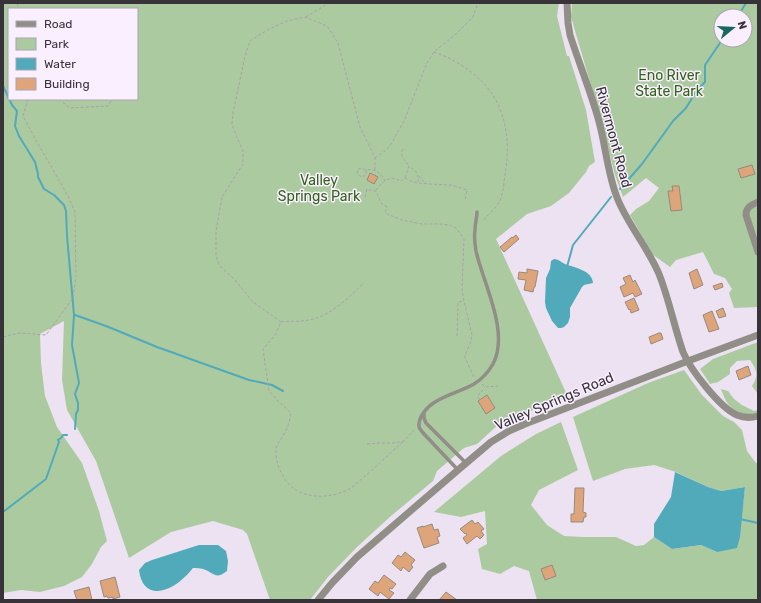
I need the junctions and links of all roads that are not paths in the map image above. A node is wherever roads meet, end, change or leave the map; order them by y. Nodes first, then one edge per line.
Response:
1 (567, 3) edge
2 (758, 202) edge
3 (477, 212) dead end
4 (758, 252) edge
5 (758, 335) edge
6 (688, 361) junction
7 (424, 412) junction
8 (758, 416) edge
9 (466, 463) junction
10 (458, 470) junction
11 (443, 566) dead end
12 (318, 600) edge
13 (410, 600) edge

1 - 6 street, Rivermont Road
2 - 4 street
3 - 7 lane
5 - 6 street, Valley Springs Road
6 - 8 street, Rivermont Road
6 - 9 street, Valley Springs Road
7 - 9 lane
7 - 10 lane
9 - 10 street, Valley Springs Road
10 - 12 street, Valley Springs Road
11 - 13 street

